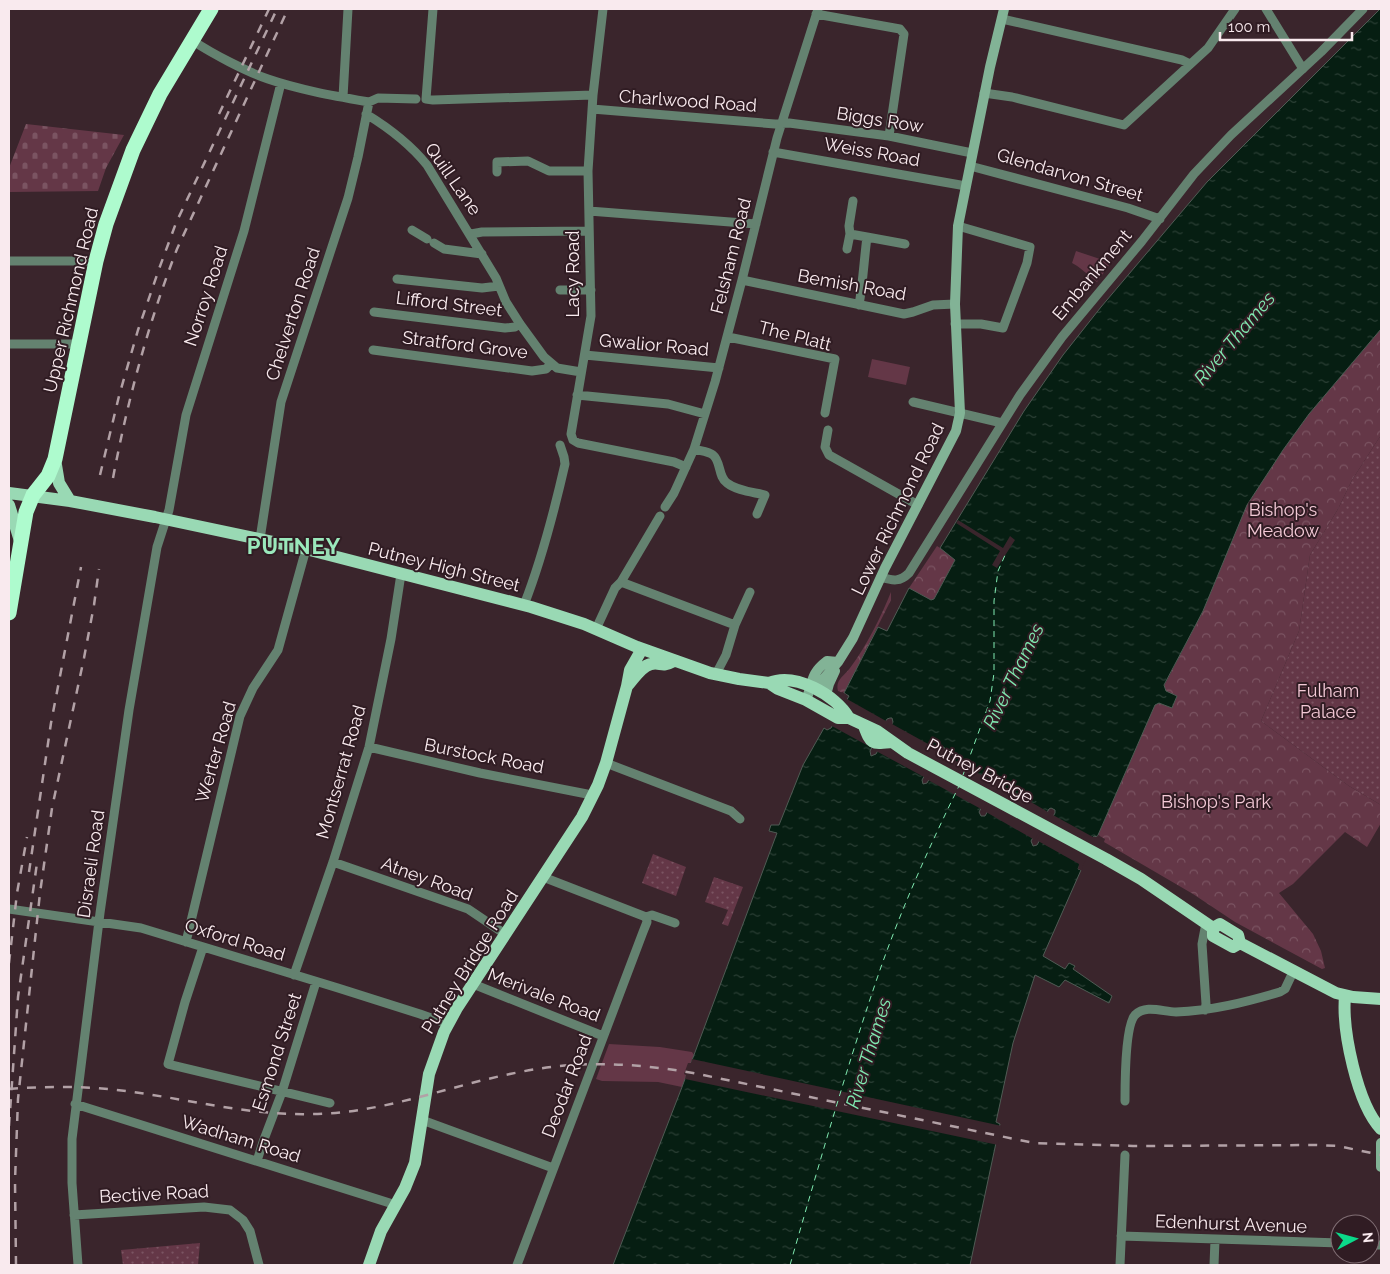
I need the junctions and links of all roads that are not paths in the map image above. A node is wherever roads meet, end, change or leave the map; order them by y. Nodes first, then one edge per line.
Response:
1 (211, 9) edge
2 (348, 9) edge
3 (433, 9) edge
4 (603, 9) edge
5 (1235, 9) edge
6 (1266, 9) edge
7 (1363, 9) edge
8 (817, 11) edge
9 (1003, 14) edge
10 (193, 41) junction
11 (1190, 64) junction
12 (1303, 69) junction
13 (281, 83) junction
14 (984, 92) junction
15 (593, 95) junction
16 (343, 98) junction
17 (416, 99) dead end
18 (368, 102) junction
19 (592, 109) junction
20 (366, 114) junction
21 (782, 123) junction
22 (889, 136) junction
23 (773, 152) junction
24 (972, 153) junction
25 (970, 166) junction
26 (588, 171) junction
27 (497, 172) dead end
28 (966, 186) junction
29 (854, 201) dead end
30 (589, 211) junction
31 (1160, 219) junction
32 (756, 224) junction
33 (958, 226) junction
34 (412, 230) dead end
35 (589, 230) junction
36 (471, 234) junction
37 (850, 234) junction
38 (867, 237) junction
39 (905, 244) dead end
40 (848, 249) dead end
41 (482, 254) junction
42 (9, 261) edge
43 (96, 261) junction
44 (397, 279) dead end
45 (742, 280) junction
46 (497, 282) junction
47 (560, 290) dead end
48 (591, 290) junction
49 (955, 304) junction
50 (859, 305) junction
51 (374, 312) dead end
52 (520, 324) junction
53 (955, 324) junction
54 (728, 337) junction
55 (9, 344) edge
56 (78, 344) junction
57 (373, 350) dead end
58 (585, 355) junction
59 (551, 364) junction
60 (719, 368) junction
61 (581, 372) junction
62 (577, 396) junction
63 (913, 402) dead end
64 (825, 413) dead end
65 (960, 413) junction
66 (705, 414) junction
67 (1002, 423) junction
68 (828, 430) dead end
69 (560, 445) dead end
70 (694, 449) junction
71 (55, 459) junction
72 (686, 467) junction
73 (9, 493) edge
74 (33, 495) junction
75 (70, 501) junction
76 (9, 505) edge
77 (918, 505) junction
78 (665, 507) dead end
79 (757, 514) dead end
80 (660, 516) dead end
81 (166, 520) junction
82 (260, 539) junction
83 (20, 543) junction
84 (306, 549) junction
85 (401, 574) junction
86 (881, 577) junction
87 (621, 582) junction
88 (750, 592) dead end
89 (11, 596) edge
90 (524, 606) junction
91 (9, 613) edge
92 (735, 624) junction
93 (596, 629) junction
94 (642, 649) junction
95 (674, 661) junction
96 (838, 662) junction
97 (716, 674) junction
98 (769, 683) junction
99 (627, 686) junction
100 (812, 686) junction
101 (806, 700) junction
102 (829, 702) junction
103 (369, 747) junction
104 (606, 763) junction
105 (592, 795) junction
106 (740, 819) dead end
107 (333, 862) junction
108 (543, 877) junction
109 (9, 909) edge
110 (646, 918) junction
111 (99, 922) junction
112 (675, 923) dead end
113 (1210, 925) junction
114 (505, 934) junction
115 (186, 942) junction
116 (203, 947) junction
117 (1294, 970) junction
118 (294, 975) junction
119 (316, 982) junction
120 (473, 984) junction
121 (1345, 996) junction
122 (1381, 999) edge
123 (1205, 1010) junction
124 (448, 1024) junction
125 (603, 1036) junction
126 (282, 1092) junction
127 (1125, 1101) dead end
128 (330, 1103) dead end
129 (76, 1104) junction
130 (422, 1120) junction
131 (1381, 1128) edge
132 (1381, 1143) edge
133 (1125, 1155) dead end
134 (258, 1161) junction
135 (1381, 1166) edge
136 (553, 1168) junction
137 (396, 1205) junction
138 (74, 1215) junction
139 (1121, 1236) junction
140 (1215, 1240) junction
141 (1330, 1244) edge
142 (78, 1265) edge
143 (260, 1265) edge
144 (369, 1265) edge
145 (517, 1265) edge
146 (1120, 1265) edge
147 (1214, 1265) edge

1 - 10 highway, Upper Richmond Road
2 - 16 street
3 - 15 street, Charlwood Road
4 - 15 street, Lacy Road
5 - 11 street
6 - 12 street
7 - 12 street, Embankment
8 - 21 street, Felsham Road
8 - 22 street
9 - 11 street
9 - 14 main road, Lower Richmond Road
10 - 13 street
10 - 43 highway, Upper Richmond Road
11 - 14 street
12 - 31 street, Embankment
13 - 16 street
13 - 81 street, Norroy Road
14 - 24 main road, Lower Richmond Road
15 - 19 street, Lacy Road
16 - 18 street
17 - 18 street
18 - 20 street, Chelverton Road
19 - 21 street, Charlwood Road
19 - 26 street, Lacy Road
20 - 36 street, Quill Lane
20 - 82 street, Chelverton Road
21 - 22 street, Biggs Row
21 - 23 street, Felsham Road
22 - 24 street, Biggs Row
23 - 28 street, Weiss Road
23 - 32 street, Felsham Road
24 - 25 main road, Lower Richmond Road
25 - 28 main road, Lower Richmond Road
25 - 31 street, Glendarvon Street
26 - 27 street
26 - 30 street, Lacy Road
28 - 33 main road, Lower Richmond Road
29 - 37 street
30 - 32 street
30 - 35 street, Lacy Road
31 - 67 street, Embankment
32 - 45 street, Felsham Road
33 - 49 main road, Lower Richmond Road
33 - 53 street
34 - 41 street
35 - 36 street
35 - 48 street, Lacy Road
36 - 41 street, Quill Lane
37 - 38 street
37 - 40 street
38 - 39 street
38 - 50 street
41 - 46 street, Quill Lane
42 - 43 street
43 - 56 highway, Upper Richmond Road
44 - 46 street
45 - 50 street, Bemish Road
45 - 54 street, Felsham Road
46 - 52 street, Quill Lane
47 - 48 street
48 - 58 street, Lacy Road
49 - 50 street, Bemish Road
49 - 53 main road, Lower Richmond Road
51 - 52 street, Lifford Street
52 - 59 street, Quill Lane
53 - 65 main road, Lower Richmond Road
54 - 60 street, Felsham Road
54 - 64 street, The Platt
55 - 56 street
56 - 71 highway, Upper Richmond Road
57 - 59 street, Stratford Grove
58 - 60 street, Gwalior Road
58 - 61 street, Lacy Road
59 - 61 street
60 - 66 street, Felsham Road
61 - 62 street, Lacy Road
62 - 66 street
62 - 72 street, Lacy Road
63 - 65 street
65 - 67 street
65 - 77 main road, Lower Richmond Road
66 - 70 street, Felsham Road
67 - 86 street, Embankment
68 - 77 street
69 - 90 street
70 - 72 street, Felsham Road
70 - 79 street
71 - 74 highway, Upper Richmond Road
71 - 75 main road
72 - 78 street, Felsham Road
73 - 74 main road, Putney High Street
74 - 75 main road, Putney High Street
74 - 83 highway, Upper Richmond Road
75 - 81 main road, Putney High Street
76 - 83 main road
77 - 86 main road, Lower Richmond Road
80 - 87 street
81 - 82 main road, Putney High Street
81 - 111 street, Disraeli Road
82 - 84 main road, Putney High Street
83 - 89 highway, Upper Richmond Road
84 - 85 main road, Putney High Street
84 - 115 street, Werter Road
85 - 90 main road, Putney High Street
85 - 103 street, Montserrat Road
86 - 96 main road, Lower Richmond Road
87 - 92 street
87 - 93 street
88 - 92 street
89 - 91 highway, Upper Richmond Road
90 - 93 main road, Putney High Street
92 - 97 street
93 - 94 main road, Putney High Street
94 - 95 main road, Putney High Street
94 - 99 main road, Putney Bridge Road
95 - 97 main road, Putney High Street
95 - 99 main road, Putney Bridge Road
96 - 100 main road, Lower Richmond Road
96 - 102 main road, Lower Richmond Road
97 - 98 main road, Putney High Street
98 - 100 main road
98 - 101 main road, Putney High Street
99 - 104 main road, Putney Bridge Road
100 - 101 main road
100 - 102 main road
101 - 102 main road
102 - 113 main road, Putney Bridge
103 - 105 street, Burstock Road
103 - 107 street, Montserrat Road
104 - 105 main road, Putney Bridge Road
104 - 106 street
105 - 108 main road, Putney Bridge Road
107 - 114 street, Atney Road
107 - 118 street, Montserrat Road
108 - 110 street
108 - 114 main road, Putney Bridge Road
109 - 111 street, Oxford Road
110 - 112 street
110 - 125 street, Deodar Road
111 - 115 street, Oxford Road
111 - 129 street, Disraeli Road
113 - 117 main road, Putney Bridge
113 - 123 street
114 - 120 main road, Putney Bridge Road
115 - 116 street, Oxford Road
116 - 118 street, Oxford Road
116 - 126 street
117 - 121 main road
117 - 123 street
118 - 119 street, Oxford Road
119 - 124 street, Oxford Road
119 - 126 street, Esmond Street
120 - 124 main road, Putney Bridge Road
120 - 125 street, Merivale Road
121 - 122 main road
121 - 131 main road
123 - 127 street
124 - 130 main road, Putney Bridge Road
125 - 136 street, Deodar Road
126 - 128 street
126 - 134 street, Esmond Street
129 - 134 street, Wadham Road
129 - 138 street, Disraeli Road
130 - 136 street
130 - 137 main road, Putney Bridge Road
132 - 135 main road
133 - 139 street
134 - 137 street, Wadham Road
136 - 145 street, Deodar Road
137 - 144 main road, Putney Bridge Road
138 - 142 street, Disraeli Road
138 - 143 street, Bective Road
139 - 140 street, Edenhurst Avenue
139 - 146 street
140 - 141 street, Edenhurst Avenue
140 - 147 street

